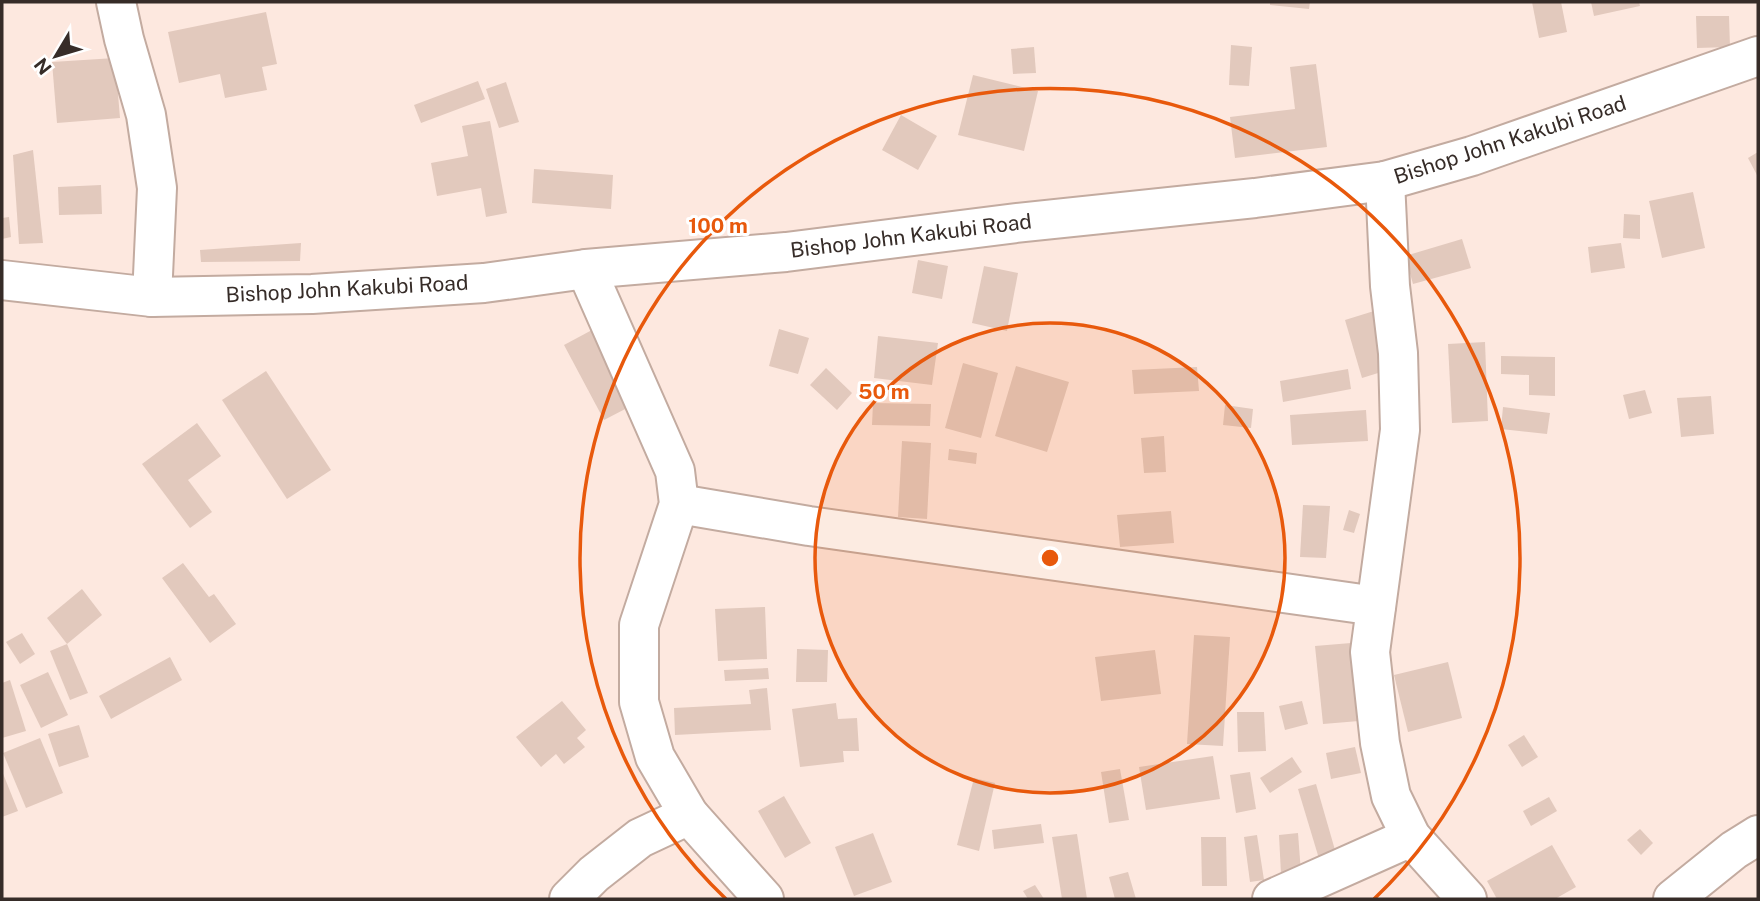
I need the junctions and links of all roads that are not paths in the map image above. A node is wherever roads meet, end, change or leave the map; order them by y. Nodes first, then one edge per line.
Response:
1 (116, 2) edge
2 (1758, 55) edge
3 (1385, 181) junction
4 (586, 269) junction
5 (2, 280) edge
6 (152, 297) junction
7 (679, 504) junction
8 (1376, 606) junction
9 (689, 815) junction
10 (1758, 835) edge
11 (1411, 837) junction
12 (569, 899) edge
13 (764, 899) edge
14 (1272, 899) edge
15 (1467, 899) edge
16 (1673, 899) edge

1 - 6 street
2 - 3 street, Bishop John Kakubi Road
3 - 4 street, Bishop John Kakubi Road
3 - 8 street
4 - 6 street, Bishop John Kakubi Road
4 - 7 street
5 - 6 street, Bishop John Kakubi Road
7 - 8 street
7 - 9 street
8 - 11 street
9 - 12 street
9 - 13 street
10 - 16 street
11 - 14 street
11 - 15 street

